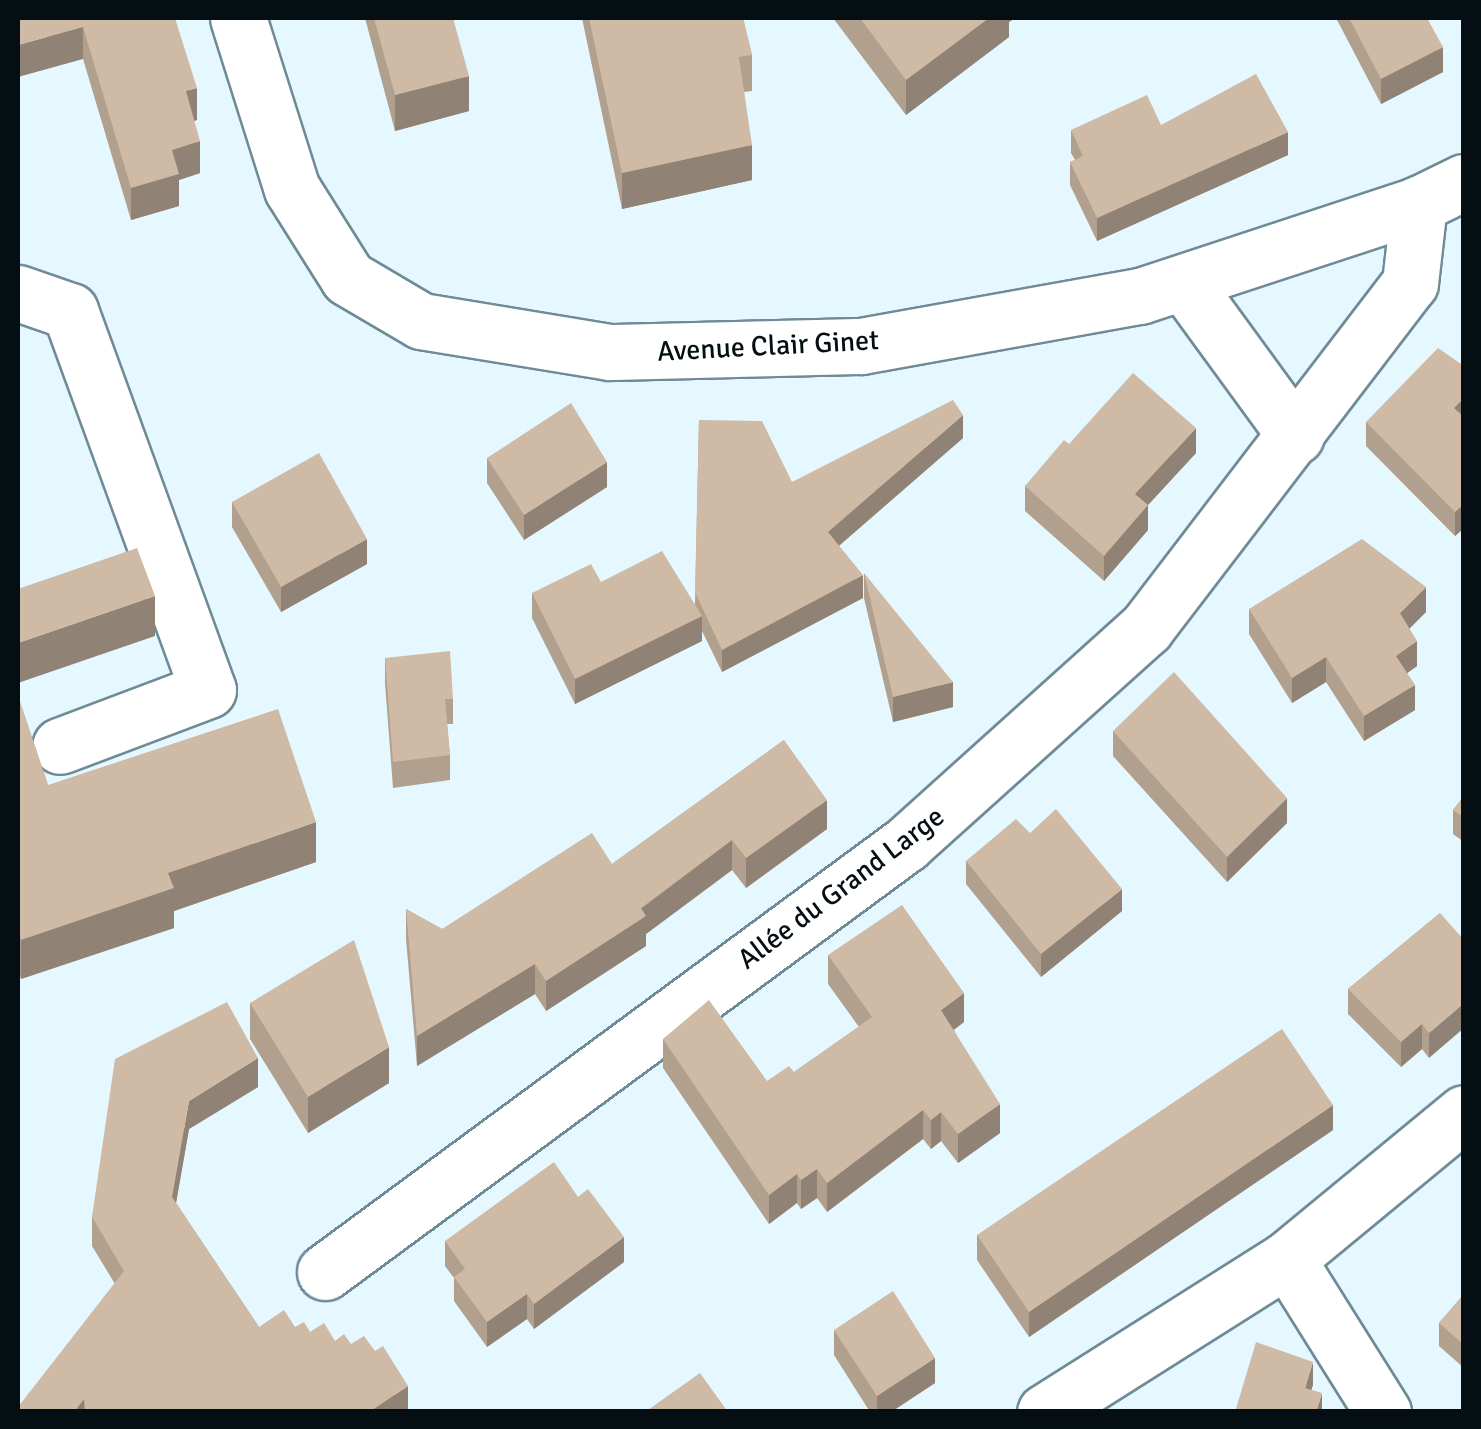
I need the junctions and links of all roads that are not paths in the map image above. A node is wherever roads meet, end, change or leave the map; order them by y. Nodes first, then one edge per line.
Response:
1 (238, 18) edge
2 (1441, 193) edge
3 (1184, 284) junction
4 (18, 293) edge
5 (1296, 436) junction
6 (60, 746) dead end
7 (1464, 1113) edge
8 (1288, 1259) junction
9 (325, 1272) dead end
10 (1045, 1412) edge
11 (1383, 1412) edge

1 - 3 street, Avenue Clair Ginet
2 - 3 street, Avenue Clair Ginet
2 - 5 street, Allée du Grand Large
3 - 5 street
4 - 6 street
5 - 9 street, Allée du Grand Large
7 - 8 street
8 - 10 street
8 - 11 street

